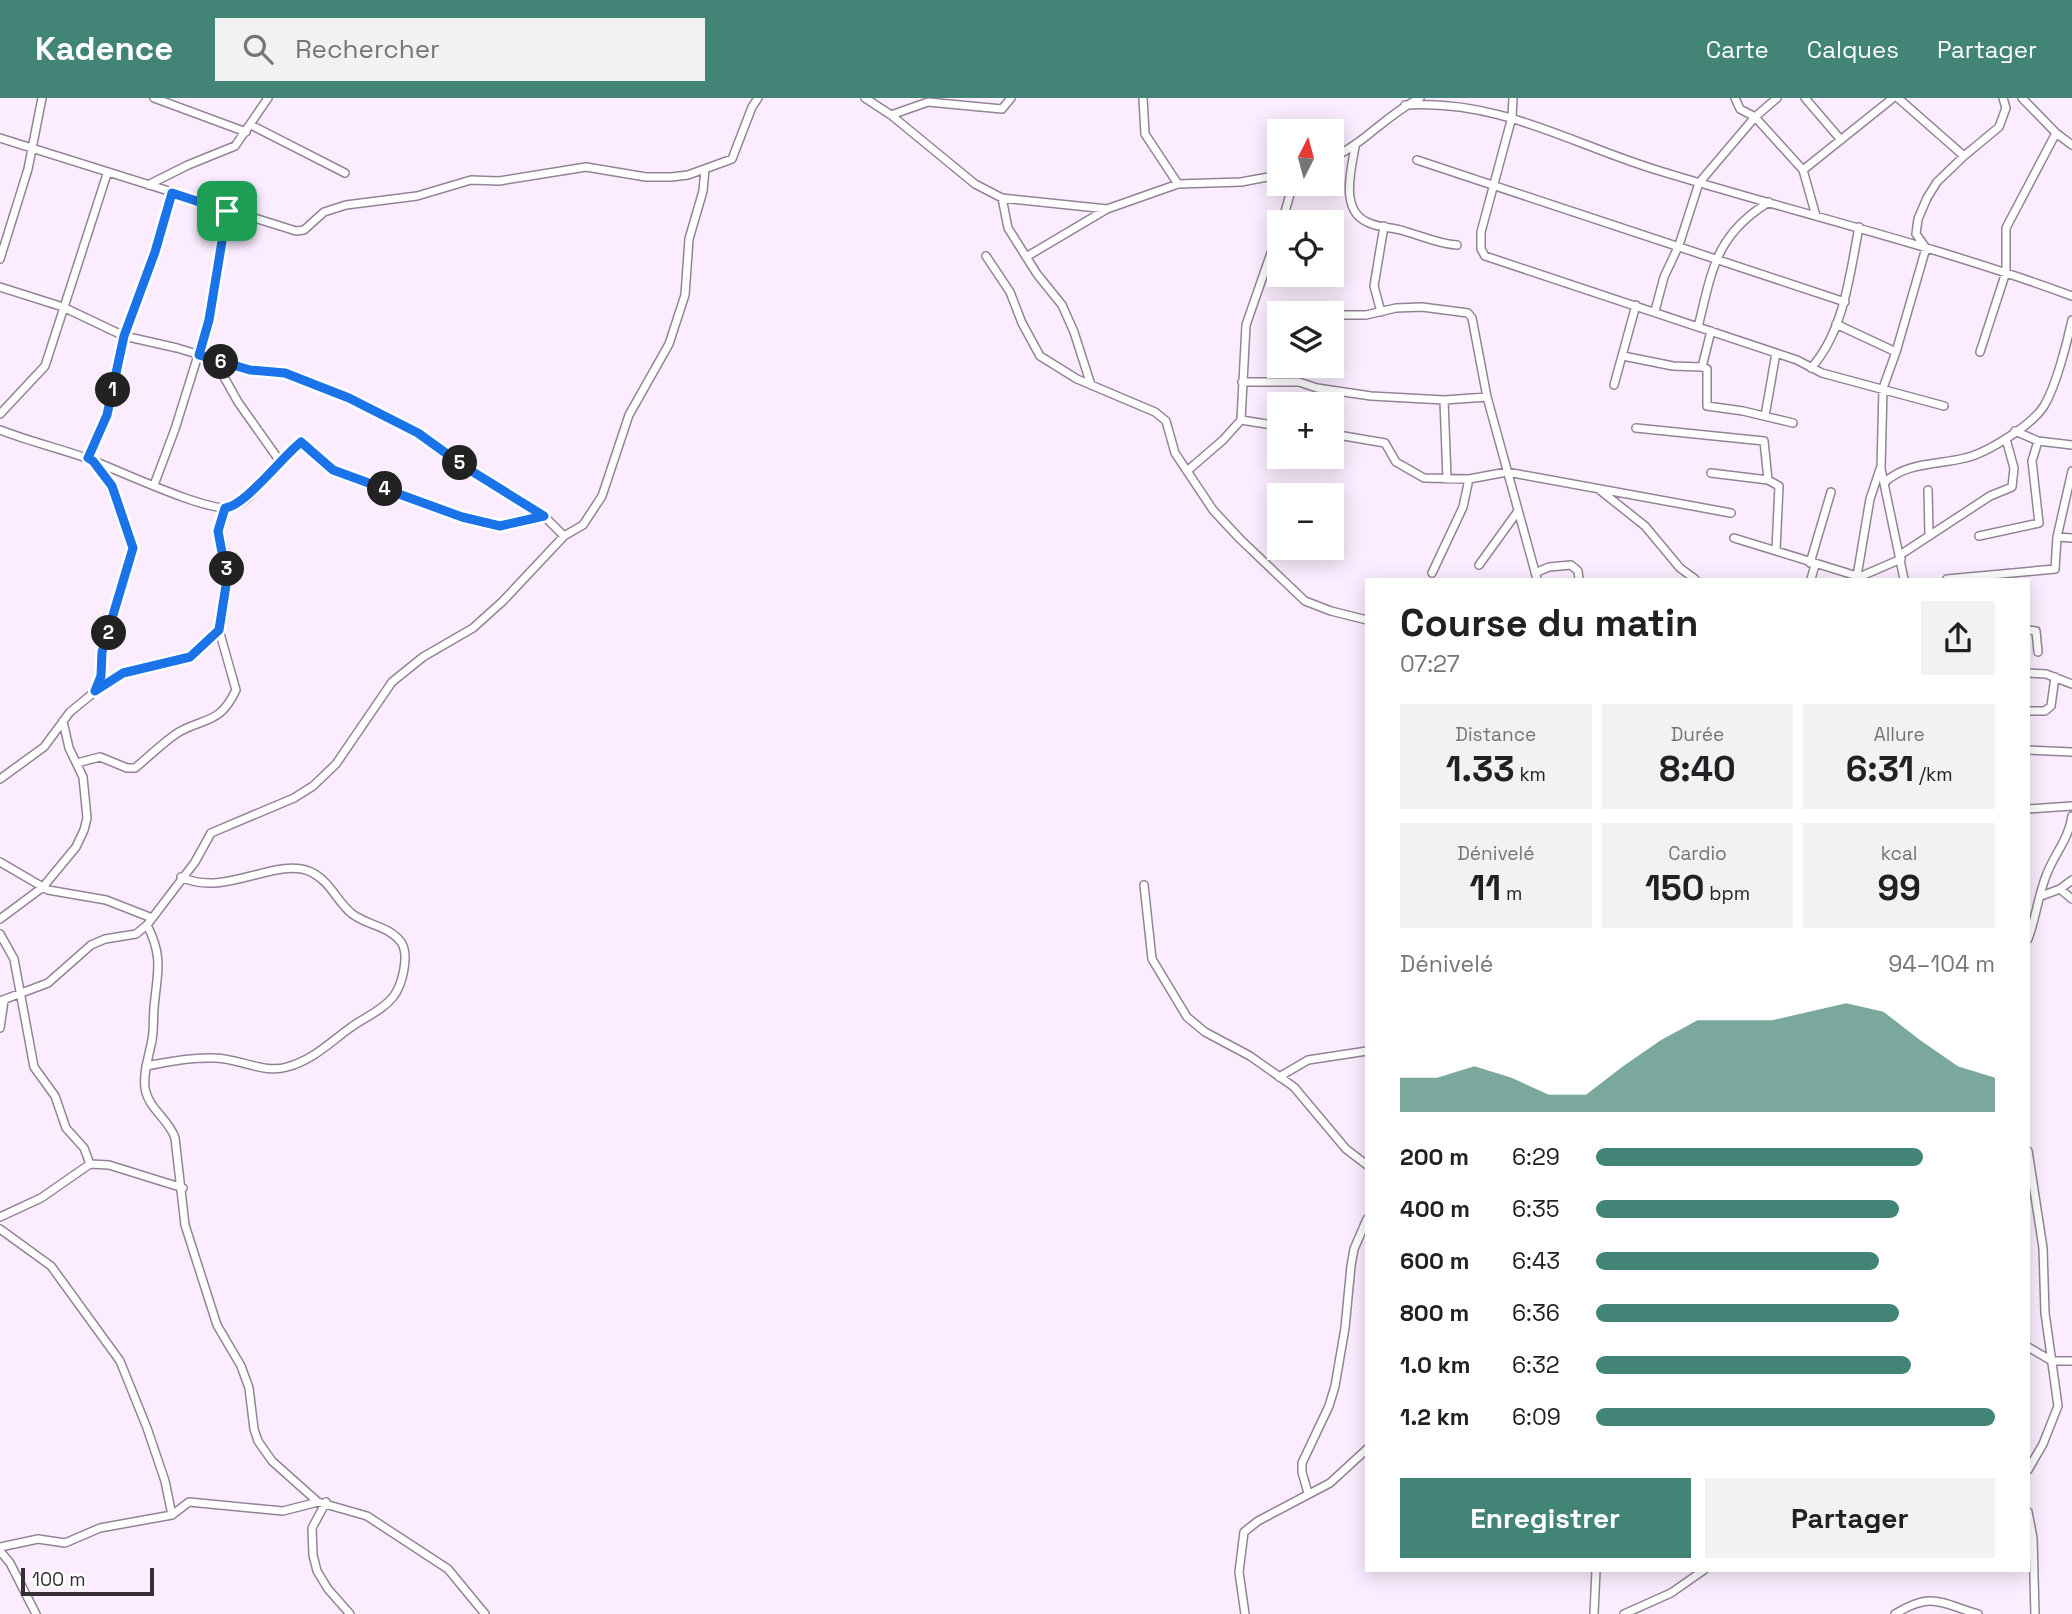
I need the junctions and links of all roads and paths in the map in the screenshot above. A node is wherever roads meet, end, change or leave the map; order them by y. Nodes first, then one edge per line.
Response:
1 (43, 98) edge
2 (154, 98) edge
3 (268, 98) edge
4 (758, 98) edge
5 (865, 98) edge
6 (1012, 98) edge
7 (1143, 98) edge
8 (1420, 98) edge
9 (1513, 98) edge
10 (1735, 98) edge
11 (1777, 98) edge
12 (1805, 98) edge
13 (1892, 98) edge
14 (1898, 98) edge
15 (2003, 98) edge
16 (2022, 98) edge
17 (1405, 105) junction
18 (891, 115) junction
19 (1513, 117) junction
20 (1755, 117) junction
21 (249, 129) junction
22 (2056, 134) junction
23 (0, 138) edge
24 (1841, 140) junction
25 (2072, 145) edge
26 (1355, 147) junction
27 (32, 149) junction
28 (1344, 152) edge
29 (1964, 156) junction
30 (1417, 160) dead end
31 (705, 169) junction
32 (1803, 170) junction
33 (345, 173) dead end
34 (107, 174) junction
35 (1267, 177) edge
36 (1699, 183) junction
37 (1178, 184) junction
38 (148, 185) junction
39 (1495, 188) junction
40 (172, 193) junction
41 (1002, 198) junction
42 (1769, 202) junction
43 (1107, 209) junction
44 (227, 211) junction
45 (1816, 216) junction
46 (0, 223) edge
47 (11, 226) junction
48 (1384, 226) junction
49 (1859, 227) junction
50 (1457, 245) dead end
51 (1679, 245) junction
52 (1926, 248) junction
53 (986, 256) dead end
54 (1026, 257) junction
55 (1716, 258) junction
56 (0, 259) edge
57 (1267, 265) edge
58 (2006, 272) junction
59 (0, 287) edge
60 (2072, 296) edge
61 (1845, 302) junction
62 (1636, 305) junction
63 (63, 307) junction
64 (1655, 311) junction
65 (1381, 312) junction
66 (1344, 315) edge
67 (2072, 320) edge
68 (1836, 324) junction
69 (1698, 327) junction
70 (1711, 331) junction
71 (124, 336) junction
72 (1896, 352) junction
73 (1980, 352) dead end
74 (1776, 354) junction
75 (199, 355) junction
76 (1623, 356) junction
77 (215, 360) junction
78 (1702, 367) junction
79 (1811, 368) junction
80 (1242, 382) junction
81 (1091, 385) junction
82 (1614, 385) dead end
83 (1883, 388) junction
84 (1487, 397) junction
85 (1444, 400) junction
86 (1944, 406) dead end
87 (0, 414) edge
88 (1765, 416) junction
89 (1241, 420) junction
90 (1793, 423) dead end
91 (1267, 424) edge
92 (1636, 428) dead end
93 (0, 430) edge
94 (2015, 431) junction
95 (1344, 436) edge
96 (2006, 439) junction
97 (2038, 441) junction
98 (2072, 446) edge
99 (91, 460) junction
100 (279, 460) junction
101 (1881, 469) junction
102 (1187, 471) junction
103 (2072, 471) edge
104 (1507, 472) junction
105 (1711, 473) dead end
106 (1447, 479) junction
107 (1469, 479) junction
108 (1768, 481) junction
109 (1885, 482) junction
110 (154, 485) junction
111 (2070, 486) edge
112 (1601, 490) junction
113 (1928, 490) dead end
114 (1831, 492) dead end
115 (225, 508) junction
116 (1518, 511) junction
117 (1731, 513) dead end
118 (544, 516) junction
119 (1929, 534) junction
120 (564, 536) junction
121 (1979, 536) dead end
122 (2057, 537) junction
123 (1734, 538) dead end
124 (2072, 538) edge
125 (1776, 550) junction
126 (1901, 557) junction
127 (1813, 564) junction
128 (1479, 565) dead end
129 (1432, 573) dead end
130 (2024, 575) edge
131 (1536, 576) edge
132 (1579, 578) edge
133 (1694, 578) edge
134 (1811, 578) edge
135 (1857, 578) edge
136 (1904, 578) edge
137 (1966, 578) edge
138 (1365, 620) edge
139 (219, 630) junction
140 (2030, 630) edge
141 (2038, 652) dead end
142 (2030, 673) edge
143 (2055, 677) junction
144 (2072, 684) edge
145 (95, 691) junction
146 (2030, 711) edge
147 (63, 721) junction
148 (2030, 750) edge
149 (2072, 752) edge
150 (77, 763) junction
151 (0, 779) edge
152 (2072, 806) edge
153 (2030, 809) edge
154 (2072, 816) edge
155 (2071, 831) edge
156 (0, 862) edge
157 (181, 877) junction
158 (2072, 880) edge
159 (1144, 885) dead end
160 (43, 887) junction
161 (2060, 889) junction
162 (2041, 896) junction
163 (2072, 899) edge
164 (0, 919) edge
165 (150, 922) junction
166 (2030, 932) edge
167 (0, 934) edge
168 (19, 994) junction
169 (2, 1001) edge
170 (0, 1028) edge
171 (1365, 1051) edge
172 (146, 1066) junction
173 (1279, 1077) junction
174 (1365, 1163) edge
175 (90, 1164) junction
176 (2030, 1164) edge
177 (183, 1188) junction
178 (0, 1217) edge
179 (1365, 1224) edge
180 (0, 1229) edge
181 (2030, 1349) edge
182 (2072, 1361) edge
183 (2052, 1362) junction
184 (1365, 1452) edge
185 (2030, 1466) edge
186 (1308, 1493) junction
187 (322, 1502) junction
188 (172, 1515) junction
189 (0, 1549) edge
190 (2031, 1555) edge
191 (1596, 1572) edge
192 (1701, 1572) edge
193 (36, 1614) edge
194 (350, 1614) edge
195 (485, 1614) edge
196 (1245, 1614) edge
197 (1594, 1614) edge
198 (1624, 1614) edge
199 (1895, 1614) edge
200 (1978, 1614) edge
201 (2035, 1614) edge

1 - 27 street
2 - 21 street
3 - 21 street
4 - 31 street
5 - 18 street
6 - 18 street
7 - 37 street
8 - 17 street
9 - 19 street
10 - 20 street
11 - 20 street
12 - 24 street
13 - 24 street
14 - 29 street
15 - 29 street
16 - 22 street
17 - 19 street
17 - 26 street
18 - 41 street
19 - 36 street
19 - 39 street
20 - 32 street
20 - 36 street
21 - 33 street
21 - 38 street
22 - 25 street
22 - 58 street
23 - 27 street
24 - 32 street
26 - 28 street
26 - 48 street
27 - 34 street
27 - 47 street
29 - 52 street
30 - 39 street
31 - 44 street
31 - 120 street
32 - 45 street
34 - 38 street
34 - 63 street
35 - 37 street
36 - 42 street
36 - 51 street
37 - 43 street
38 - 40 street
39 - 51 street
39 - 62 street
40 - 44 street
40 - 71 street
41 - 43 street
41 - 54 street
42 - 45 street
42 - 55 street
43 - 54 street
44 - 75 street
45 - 49 street
46 - 47 street
47 - 56 street
48 - 50 street
48 - 65 street
49 - 52 street
49 - 61 street
51 - 55 street
51 - 64 street
52 - 58 street
52 - 72 street
53 - 81 street
54 - 81 street
55 - 61 street
55 - 69 street
57 - 80 street
58 - 60 street
58 - 73 street
59 - 63 street
61 - 68 street
62 - 64 street
62 - 76 street
63 - 71 street
63 - 87 street
64 - 69 street
65 - 66 street
65 - 84 street
67 - 94 street
68 - 72 street
68 - 79 street
69 - 70 street
70 - 74 street
70 - 78 street
71 - 75 street
71 - 99 street
72 - 83 street
74 - 79 street
74 - 88 street
75 - 77 street
75 - 110 street
76 - 78 street
76 - 82 street
77 - 100 street
77 - 118 street
78 - 88 street
79 - 83 street
80 - 85 street
80 - 89 street
81 - 102 street
83 - 86 street
83 - 101 street
84 - 85 street
84 - 104 street
85 - 106 street
88 - 90 street
89 - 91 street
89 - 102 street
92 - 108 street
93 - 99 street
94 - 96 street
94 - 97 street
95 - 106 street
96 - 109 street
96 - 119 street
97 - 98 street
97 - 121 street
99 - 110 street
99 - 145 street
100 - 115 street
100 - 118 street
101 - 109 street
101 - 135 street
102 - 138 street
103 - 111 street
104 - 107 street
104 - 112 street
104 - 116 street
105 - 108 street
106 - 107 street
107 - 129 street
108 - 125 street
109 - 126 street
110 - 115 street
111 - 122 street
112 - 117 street
112 - 133 street
113 - 119 street
114 - 127 street
115 - 139 street
116 - 128 street
116 - 131 street
118 - 120 street
119 - 126 street
120 - 157 street
122 - 124 street
122 - 130 street
123 - 125 street
125 - 127 street
126 - 135 street
126 - 136 street
127 - 134 street
127 - 135 street
130 - 137 street
131 - 132 street
139 - 145 street
139 - 150 street
140 - 141 street
142 - 143 street
143 - 144 street
143 - 146 street
145 - 147 street
147 - 150 street
147 - 151 street
148 - 149 street
150 - 160 street
152 - 153 street
154 - 155 street
155 - 162 street
156 - 160 street
157 - 165 street
157 - 172 street
158 - 161 street
159 - 173 street
160 - 164 street
160 - 165 street
161 - 162 street
161 - 163 street
162 - 166 street
165 - 168 street
165 - 172 street
167 - 168 street
168 - 169 street
168 - 175 street
169 - 170 street
171 - 173 street
172 - 177 street
173 - 174 street
175 - 177 street
175 - 178 street
176 - 183 street
177 - 187 street
179 - 186 street
180 - 188 street
181 - 183 street
182 - 183 street
183 - 185 street
184 - 186 street
186 - 196 street
187 - 188 street
187 - 194 street
187 - 195 street
188 - 189 street
189 - 193 street
190 - 201 street
191 - 197 street
192 - 198 street
199 - 200 street

